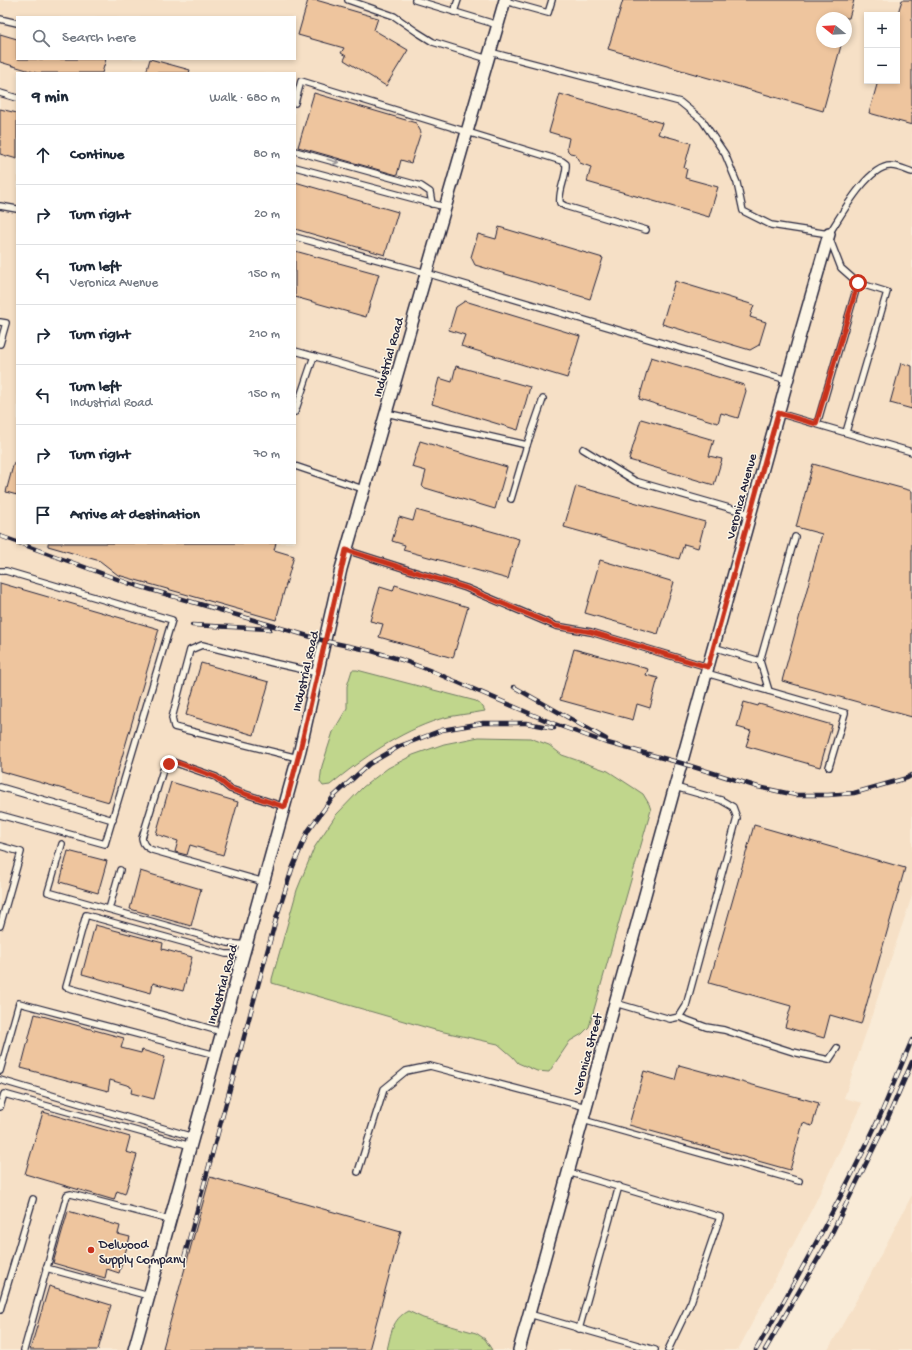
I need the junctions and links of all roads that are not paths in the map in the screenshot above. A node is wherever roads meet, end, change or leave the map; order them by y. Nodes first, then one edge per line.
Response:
1 (348, 0) edge
2 (415, 0) edge
3 (458, 0) edge
4 (505, 0) edge
5 (552, 0) edge
6 (454, 12) junction
7 (0, 19) edge
8 (16, 23) edge
9 (498, 25) junction
10 (488, 56) junction
11 (0, 93) edge
12 (16, 98) edge
13 (296, 99) edge
14 (467, 131) junction
15 (296, 150) edge
16 (296, 167) edge
17 (912, 172) edge
18 (432, 204) junction
19 (0, 206) edge
20 (445, 207) junction
21 (16, 209) edge
22 (646, 230) dead end
23 (829, 234) junction
24 (296, 237) edge
25 (426, 273) junction
26 (858, 283) junction
27 (0, 322) edge
28 (0, 344) edge
29 (296, 351) edge
30 (314, 356) junction
31 (395, 379) junction
32 (787, 380) junction
33 (543, 399) dead end
34 (296, 409) edge
35 (385, 413) junction
36 (778, 413) junction
37 (816, 424) junction
38 (846, 432) junction
39 (527, 446) junction
40 (583, 449) dead end
41 (912, 452) edge
42 (296, 466) edge
43 (363, 489) junction
44 (511, 499) dead end
45 (750, 514) junction
46 (794, 537) dead end
47 (346, 550) junction
48 (0, 571) edge
49 (713, 647) junction
50 (760, 661) junction
51 (707, 670) junction
52 (318, 673) junction
53 (769, 691) junction
54 (298, 758) junction
55 (680, 766) joint
56 (830, 767) dead end
57 (0, 787) edge
58 (675, 787) junction
59 (285, 807) junction
60 (0, 815) edge
61 (113, 820) junction
62 (62, 844) dead end
63 (0, 846) edge
64 (120, 870) dead end
65 (264, 882) junction
66 (109, 909) junction
67 (0, 926) edge
68 (245, 950) junction
69 (615, 1003) junction
70 (679, 1017) junction
71 (222, 1032) junction
72 (837, 1048) dead end
73 (216, 1055) junction
74 (0, 1071) edge
75 (0, 1080) edge
76 (0, 1107) edge
77 (586, 1107) junction
78 (583, 1120) junction
79 (192, 1142) junction
80 (358, 1172) dead end
81 (568, 1172) junction
82 (799, 1181) dead end
83 (619, 1186) junction
84 (33, 1199) dead end
85 (170, 1220) junction
86 (46, 1268) junction
87 (149, 1296) junction
88 (0, 1310) edge
89 (529, 1314) junction
90 (579, 1329) junction
91 (24, 1350) edge
92 (134, 1350) edge
93 (519, 1350) edge
94 (654, 1350) edge
95 (668, 1350) edge

1 - 10 lane
2 - 6 lane
3 - 6 lane
4 - 5 lane
4 - 9 street, Industrial Road
6 - 9 lane
7 - 8 lane
9 - 10 street, Industrial Road
10 - 14 street, Industrial Road
10 - 23 lane
11 - 12 lane
13 - 14 lane
14 - 20 street, Industrial Road
14 - 22 lane
15 -> 18 lane
16 - 18 lane
17 - 23 lane
18 - 20 lane
19 - 21 lane
20 - 25 street, Industrial Road
23 - 26 lane
23 - 32 street, Veronica Avenue
24 - 25 lane
25 - 31 street, Industrial Road
25 - 32 lane
26 - 37 lane
26 - 38 lane
27 - 28 lane
29 - 30 lane
30 - 31 lane
30 - 34 lane
31 - 35 street, Industrial Road
32 - 36 street, Veronica Avenue
33 - 39 lane
35 - 39 lane
35 - 43 street, Industrial Road
36 - 37 lane
36 - 45 street, Veronica Avenue
37 - 38 lane
38 - 41 lane
39 - 44 lane
40 - 45 lane
42 - 43 lane
43 - 47 street, Industrial Road
45 - 49 street, Veronica Avenue
46 - 50 lane
47 - 51 lane
47 - 52 street, Industrial Road
48 - 61 lane
49 - 50 lane
49 - 51 street, Veronica Avenue
50 - 53 lane
51 - 53 lane
51 - 55 street, Veronica Avenue
52 - 54 street, Industrial Road
52 - 54 lane
53 - 56 lane
54 - 59 street, Industrial Road
55 - 58 street, Veronica Street
57 - 61 lane
58 - 69 street, Veronica Street
58 - 70 lane
59 - 65 street, Industrial Road
59 - 65 lane
60 - 61 lane
62 - 66 lane
63 - 67 lane
64 - 66 lane
65 - 68 street, Industrial Road
66 - 68 lane
68 - 71 street, Industrial Road
68 - 71 lane
69 - 70 lane
69 - 77 street, Veronica Street
70 - 72 lane
71 - 73 street, Industrial Road
73 - 74 lane
73 - 79 street, Industrial Road
75 - 79 lane
76 - 79 lane
77 - 78 street, Veronica Street
77 - 80 lane
78 - 81 street, Veronica Street
78 - 82 lane
79 - 85 street, Industrial Road
81 - 83 lane
81 - 89 street, Veronica Street
83 - 90 lane
83 - 95 lane
84 - 88 lane
85 - 86 lane
85 - 87 street, Industrial Road
86 - 87 lane
86 - 91 lane
87 - 92 street, Industrial Road
89 - 90 lane
89 - 93 street, Veronica Street
90 - 94 lane

